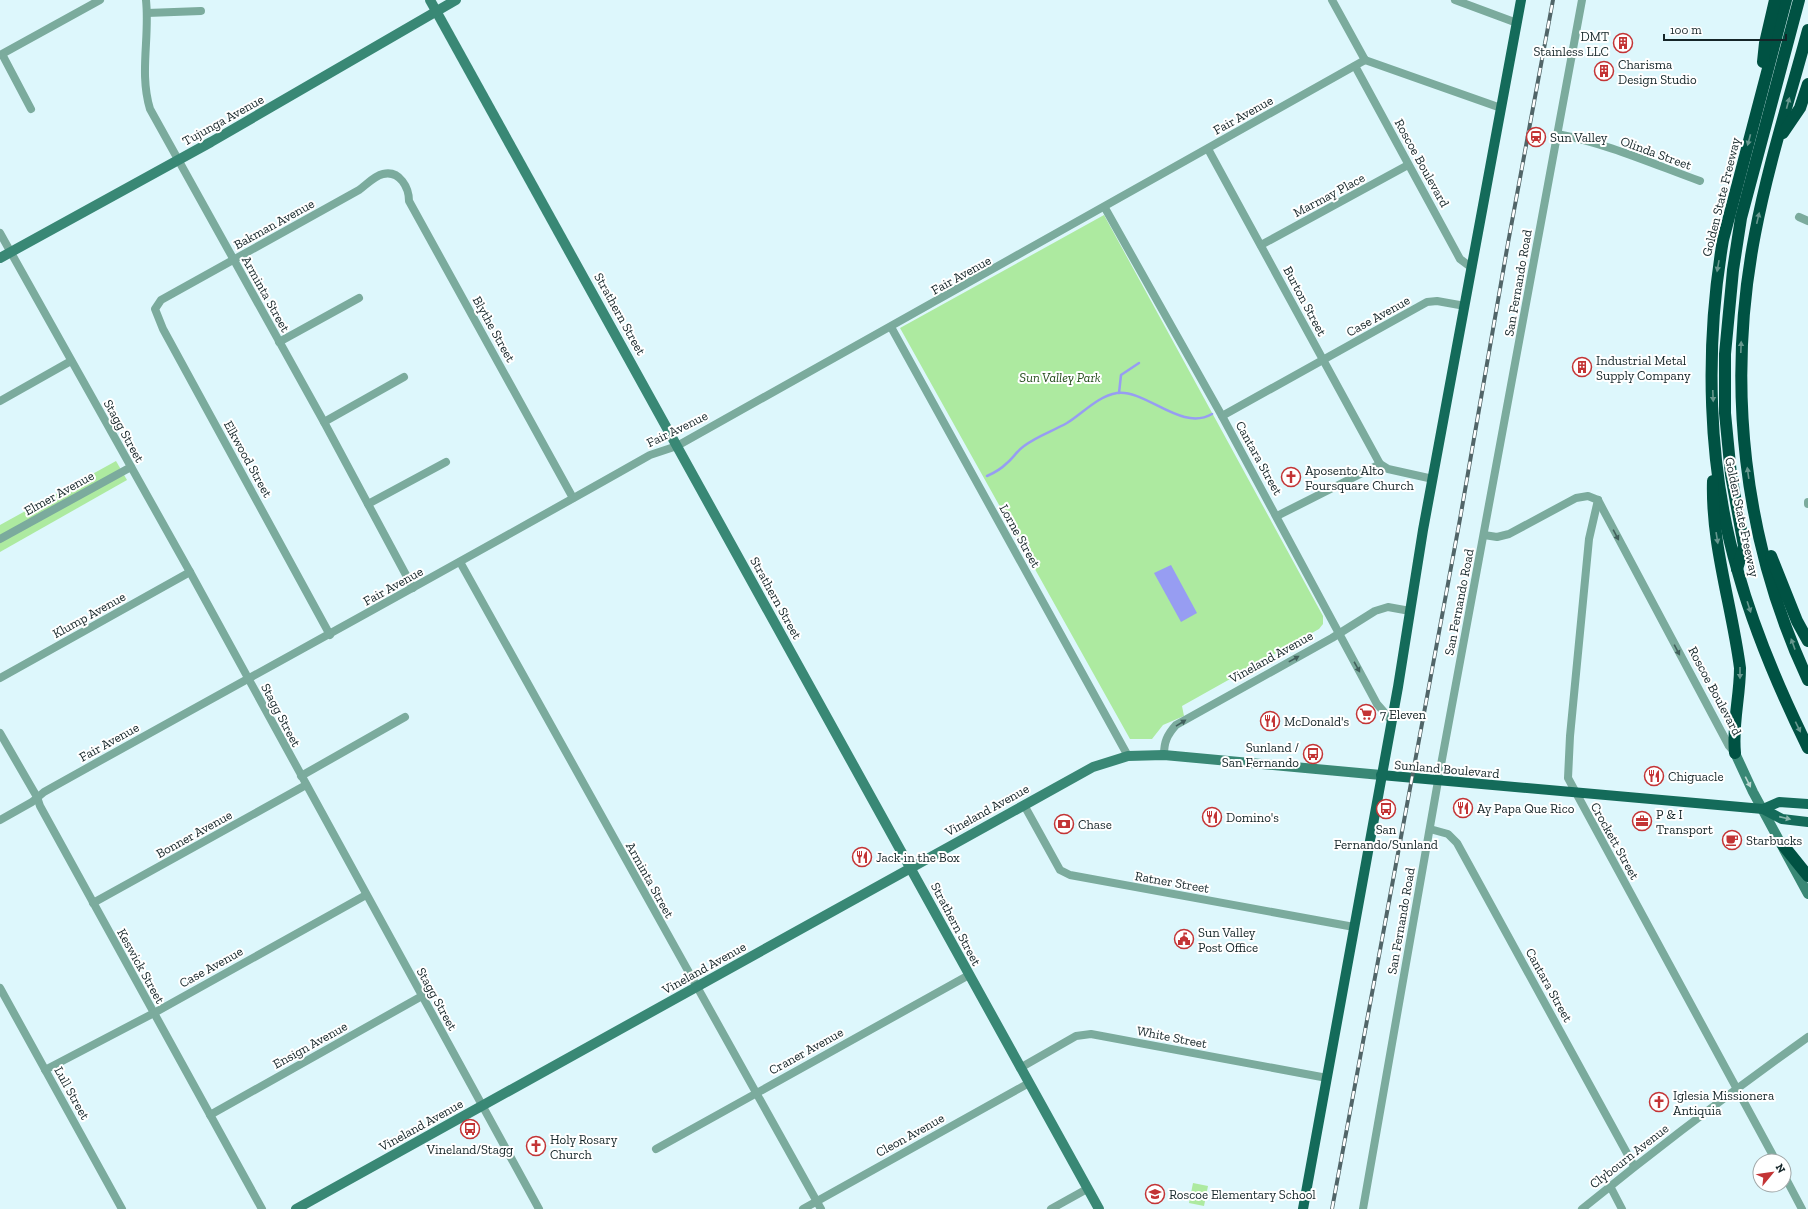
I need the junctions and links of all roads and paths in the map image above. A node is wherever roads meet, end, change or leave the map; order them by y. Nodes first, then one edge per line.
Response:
1 (100, 0) edge
2 (146, 0) edge
3 (430, 0) edge
4 (456, 0) edge
5 (1332, 0) edge
6 (1455, 0) edge
7 (1521, 0) edge
8 (1582, 0) edge
9 (1775, 0) edge
10 (1786, 0) edge
11 (1799, 0) edge
12 (1805, 0) edge
13 (201, 11) dead end
14 (147, 12) junction
15 (437, 12) junction
16 (1517, 23) junction
17 (1808, 30) edge
18 (1365, 60) junction
19 (1355, 66) junction
20 (1808, 84) edge
21 (1758, 102) junction
22 (1501, 108) junction
23 (31, 109) dead end
24 (1557, 134) junction
25 (1778, 141) junction
26 (1208, 149) junction
27 (178, 160) junction
28 (1408, 165) junction
29 (392, 175) joint
30 (1700, 181) dead end
31 (1105, 208) junction
32 (1799, 217) dead end
33 (1808, 221) edge
34 (0, 233) edge
35 (1261, 246) junction
36 (10, 252) junction
37 (0, 258) edge
38 (234, 261) junction
39 (1472, 268) junction
40 (167, 297) joint
41 (359, 298) dead end
42 (1465, 306) junction
43 (891, 327) junction
44 (279, 342) junction
45 (1323, 360) junction
46 (72, 361) junction
47 (404, 377) dead end
48 (0, 401) edge
49 (1222, 416) junction
50 (324, 422) junction
51 (678, 446) junction
52 (1715, 452) junction
53 (446, 462) dead end
54 (1380, 464) junction
55 (130, 467) junction
56 (1433, 479) junction
57 (573, 498) junction
58 (1598, 500) junction
59 (368, 504) junction
60 (1753, 509) junction
61 (1277, 516) junction
62 (1484, 535) junction
63 (0, 539) edge
64 (460, 562) junction
65 (1737, 570) junction
66 (190, 572) junction
67 (413, 588) junction
68 (1410, 611) junction
69 (1338, 633) junction
70 (330, 635) junction
71 (1808, 641) edge
72 (0, 678) edge
73 (248, 678) junction
74 (1808, 680) edge
75 (405, 717) dead end
76 (1391, 720) junction
77 (0, 734) edge
78 (1808, 748) edge
79 (1735, 753) junction
80 (1128, 756) junction
81 (1164, 756) junction
82 (1381, 775) junction
83 (301, 776) junction
84 (1438, 781) junction
85 (306, 785) junction
86 (1574, 792) junction
87 (37, 798) junction
88 (1808, 804) edge
89 (1024, 805) junction
90 (1763, 809) junction
91 (0, 820) edge
92 (1808, 822) edge
93 (1430, 829) junction
94 (1783, 845) junction
95 (911, 868) junction
96 (1808, 876) edge
97 (1808, 894) edge
98 (366, 895) junction
99 (93, 903) junction
100 (1354, 927) junction
101 (969, 975) junction
102 (696, 987) junction
103 (0, 988) edge
104 (422, 996) junction
105 (154, 1013) junction
106 (1808, 1037) edge
107 (1020, 1068) junction
108 (45, 1070) junction
109 (1327, 1078) junction
110 (1029, 1083) junction
111 (1737, 1087) junction
112 (755, 1094) junction
113 (482, 1106) junction
114 (210, 1115) junction
115 (656, 1149) dead end
116 (1772, 1153) edge
117 (1634, 1166) junction
118 (1610, 1186) junction
119 (1087, 1189) junction
120 (1792, 1190) edge
121 (818, 1205) edge
122 (122, 1209) edge
123 (262, 1209) edge
124 (296, 1209) edge
125 (539, 1209) edge
126 (803, 1209) edge
127 (1052, 1209) edge
128 (1099, 1209) edge
129 (1303, 1209) edge
130 (1363, 1209) edge
131 (1582, 1209) edge
132 (1622, 1209) edge
133 (1802, 1209) edge

1 - 23 street
2 - 14 street, Arminta Street
3 - 15 main road, Strathern Street
4 - 15 main road, Tujunga Avenue
5 - 18 street
6 - 16 street
7 - 16 main road
8 - 24 street, San Fernando Road
9 - 21 highway
10 - 21 highway, Golden State Freeway
11 - 65 highway
12 - 60 highway
13 - 14 street
14 - 27 street, Arminta Street
15 - 27 main road, Tujunga Avenue
15 - 51 main road, Strathern Street
16 - 22 main road
25 -> 17 highway, Golden State Freeway
18 - 19 street, Fair Avenue
18 - 22 street
19 - 26 street, Fair Avenue
19 - 28 street, Roscoe Boulevard
20 - 25 highway
21 -> 52 highway, Golden State Freeway
22 - 39 main road
24 - 30 street, Olinda Street
24 - 62 street, San Fernando Road
60 -> 25 highway, Golden State Freeway
26 - 31 street, Fair Avenue
26 - 35 street, Burton Street
27 - 36 main road, Tujunga Avenue
27 - 38 street, Arminta Street
28 - 35 street, Marmay Place
28 - 39 street, Roscoe Boulevard
29 - 38 street, Bakman Avenue
29 - 57 street, Blythe Street
31 - 43 street, Fair Avenue
31 - 49 street, Cantara Street
32 - 33 street
34 - 36 street, Stagg Street
35 - 45 street, Burton Street
36 - 37 main road, Tujunga Avenue
36 - 46 street, Stagg Street
38 - 40 street, Bakman Avenue
38 - 44 street, Arminta Street
39 - 42 main road
40 - 70 street, Elkwood Street
41 - 44 street
42 - 45 street, Case Avenue
42 - 56 main road
43 - 51 street, Fair Avenue
43 - 80 street, Lorne Street
44 - 50 street, Arminta Street
45 - 49 street, Case Avenue
45 - 54 street, Burton Street
46 - 48 street
46 - 55 street, Stagg Street
47 - 50 street
49 - 61 street, Cantara Street
50 - 59 street, Arminta Street
51 - 57 street, Fair Avenue
51 - 95 main road, Strathern Street
52 - 65 highway, Golden State Freeway
52 -> 79 highway
53 - 59 street
54 - 56 street
54 - 61 street
55 - 63 street, Elmer Avenue
55 - 66 street, Stagg Street
56 - 68 main road
57 - 64 street, Fair Avenue
58 - 62 street
58 -> 79 street, Roscoe Boulevard
58 - 86 street, Crockett Street
59 - 67 street, Arminta Street
60 - 71 highway
74 -> 60 highway, Golden State Freeway
61 - 69 street, Cantara Street
62 - 84 street, San Fernando Road
64 - 67 street, Fair Avenue
64 - 102 street, Arminta Street
65 -> 78 highway, Golden State Freeway
66 - 72 street, Klump Avenue
66 - 73 street, Stagg Street
67 - 70 street, Fair Avenue
68 - 69 street, Vineland Avenue
68 - 76 main road
69 -> 76 street, Cantara Street
81 -> 69 street, Vineland Avenue
70 - 73 street, Fair Avenue
73 - 83 street, Stagg Street
73 - 87 street, Fair Avenue
75 - 83 street
76 - 82 main road
77 - 87 street, Keswick Street
79 -> 90 main road, Roscoe Boulevard
80 - 81 main road, Sunland Boulevard
80 - 89 main road, Vineland Avenue
81 - 82 main road, Sunland Boulevard
82 - 84 main road, Sunland Boulevard
82 - 100 main road
83 - 85 street, Stagg Street
84 - 86 main road, Sunland Boulevard
84 - 93 street, San Fernando Road
85 - 98 street, Stagg Street
85 - 99 street, Bonner Avenue
86 - 90 main road, Sunland Boulevard
86 - 111 street, Crockett Street
87 - 91 street, Fair Avenue
87 - 99 street, Keswick Street
88 - 90 main road, Sunland Boulevard
89 - 95 main road, Vineland Avenue
89 - 100 street, Ratner Street
90 -> 92 main road, Sunland Boulevard
90 - 94 main road, Roscoe Boulevard
93 - 117 street, Cantara Street
93 - 130 street, San Fernando Road
94 - 96 highway
94 - 97 main road, Roscoe Boulevard
95 - 101 main road, Strathern Street
95 - 102 main road, Vineland Avenue
98 - 104 street, Stagg Street
98 - 105 street, Case Avenue
99 - 105 street, Keswick Street
100 - 109 main road
101 - 107 main road, Strathern Street
101 - 112 street, Craner Avenue
102 - 112 street, Arminta Street
102 - 113 main road, Vineland Avenue
103 - 108 street, Lull Street
104 - 113 street, Stagg Street
104 - 114 street, Ensign Avenue
105 - 108 street, Case Avenue
105 - 114 street, Keswick Street
106 - 111 street, Clybourn Avenue
107 - 109 street, White Street
107 - 110 main road, Strathern Street
108 - 122 street, Lull Street
109 - 129 main road
110 - 119 main road, Strathern Street
110 - 121 street, Cleon Avenue
111 - 116 street, Crockett Street
111 - 117 street, Clybourn Avenue
112 - 115 street, Craner Avenue
112 - 121 street, Arminta Street
113 - 124 main road, Vineland Avenue
113 - 125 street, Stagg Street
114 - 123 street, Keswick Street
117 - 118 street, Clybourn Avenue
118 - 131 street, Clybourn Avenue
118 - 132 street
119 - 127 street
119 - 128 main road, Strathern Street
120 - 133 street
121 - 126 street, Cleon Avenue

